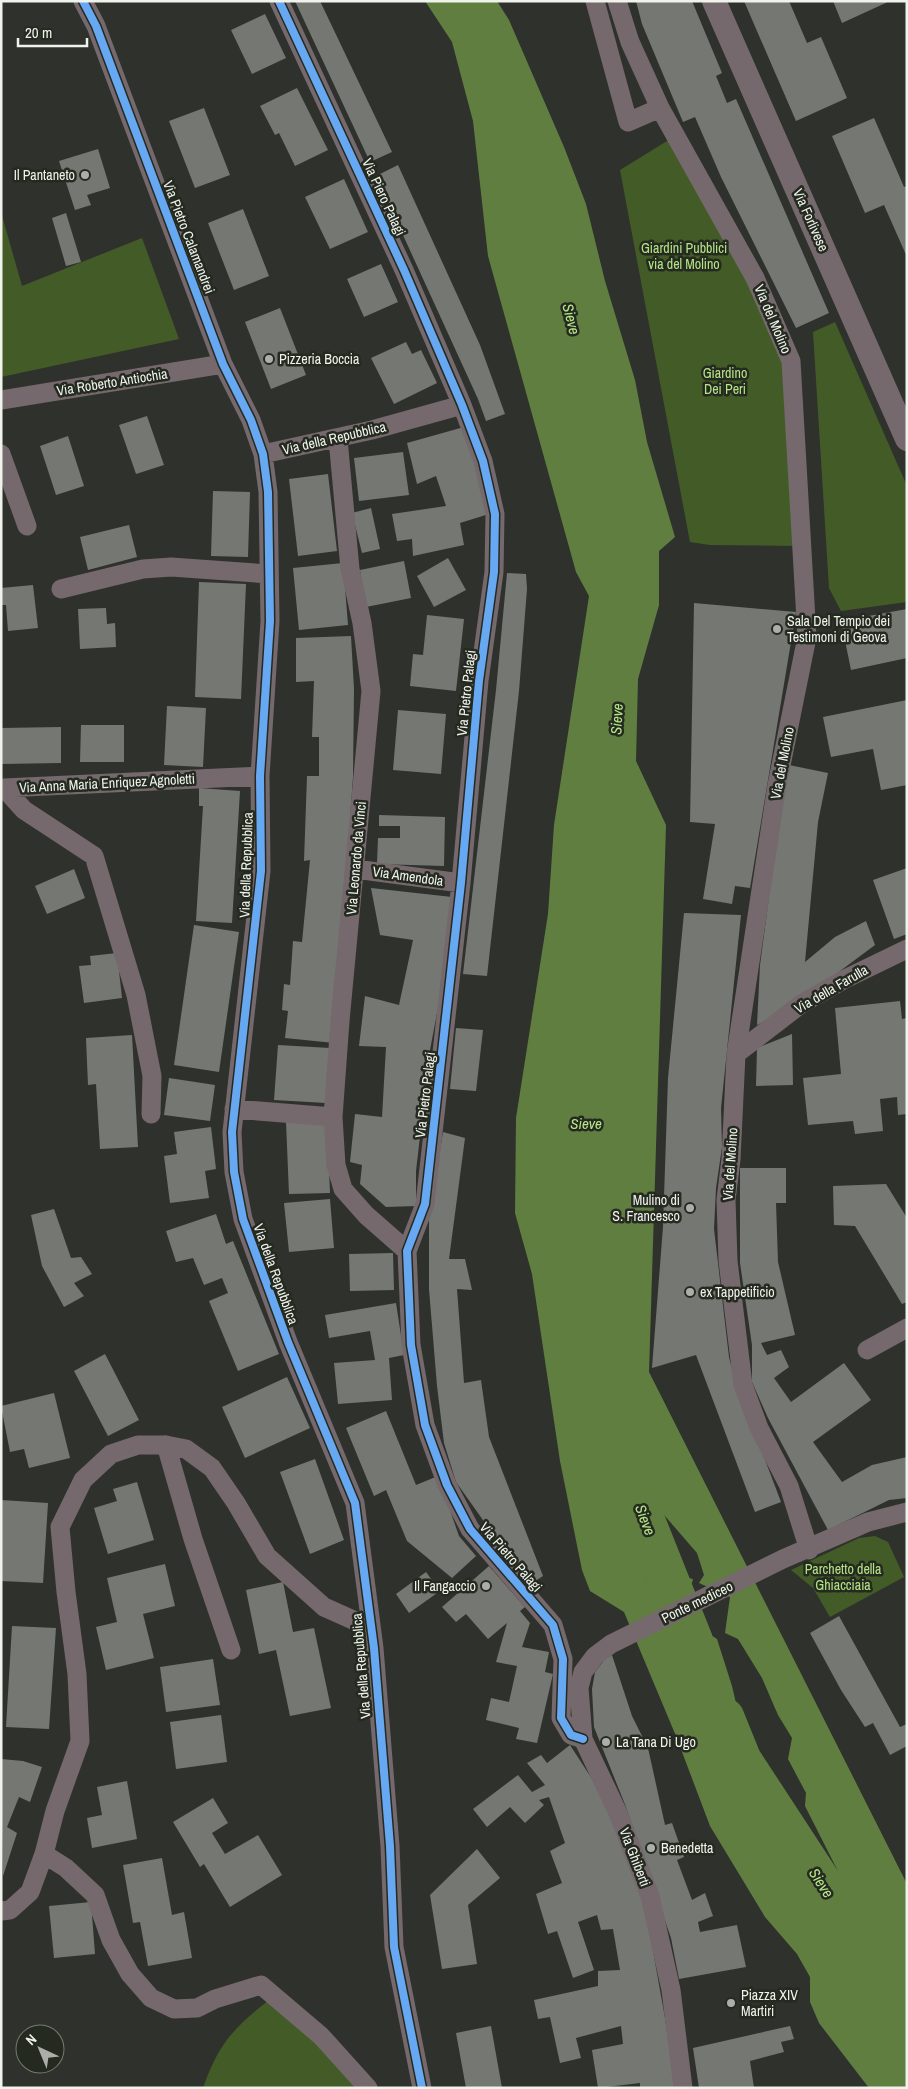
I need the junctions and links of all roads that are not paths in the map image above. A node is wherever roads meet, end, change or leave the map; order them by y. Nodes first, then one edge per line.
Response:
1 (83, 1) edge
2 (93, 1) edge
3 (279, 1) edge
4 (595, 1) edge
5 (617, 1) edge
6 (714, 1) edge
7 (96, 26) junction
8 (660, 108) junction
9 (223, 364) junction
10 (1, 400) edge
11 (462, 405) junction
12 (338, 439) junction
13 (907, 439) edge
14 (1, 454) edge
15 (263, 454) junction
16 (27, 526) dead end
17 (269, 574) junction
18 (61, 589) dead end
19 (260, 776) junction
20 (355, 869) junction
21 (461, 883) junction
22 (907, 949) edge
23 (736, 1054) junction
24 (234, 1108) junction
25 (151, 1114) dead end
26 (333, 1117) junction
27 (407, 1251) junction
28 (907, 1328) edge
29 (867, 1350) dead end
30 (166, 1445) junction
31 (906, 1514) edge
32 (809, 1550) junction
33 (371, 1628) junction
34 (612, 1644) joint
35 (231, 1650) dead end
36 (583, 1739) junction
37 (44, 1854) junction
38 (1, 1911) edge
39 (368, 2088) edge
40 (422, 2088) edge
41 (683, 2088) edge

1 - 7 street
2 - 7 street
3 - 11 street, Via Piero Palagi
4 - 8 street
5 - 8 street, Via del Molino
6 - 13 street, Via Forlivese
7 - 9 street, Via Pietro Calamandrei
8 - 23 street, Via del Molino
9 - 10 street, Via Roberto Antiochia
9 - 15 street, Via Pietro Calamandrei
11 - 12 street, Via della Repubblica
11 - 21 street, Via Pietro Palagi
12 - 15 street, Via della Repubblica
12 - 20 street, Via Leonardo da Vinci
14 - 16 street
15 - 17 street, Via della Repubblica
17 - 18 street
17 - 19 street, Via della Repubblica
19 - 24 street, Via della Repubblica
19 - 25 street, Via Anna Maria Enriquez Agnoletti
20 - 21 street, Via Amendola
20 - 26 street, Via Leonardo da Vinci
21 - 27 street, Via Pietro Palagi
22 - 23 street, Via della Farulla
23 - 32 street, Via del Molino
24 - 26 street
24 - 33 street, Via della Repubblica
26 - 27 street, Via Leonardo da Vinci
27 - 36 street, Via Pietro Palagi
28 - 29 street
30 - 33 street, Via della Repubblica
30 - 35 street
30 - 37 street, Via della Repubblica
31 - 32 street, Ponte mediceo
32 - 34 street, Ponte mediceo
33 - 40 street, Via della Repubblica
34 - 36 street, Via Ghiberti
36 - 41 street, Via Ghiberti
37 - 38 street, Via della Repubblica
37 - 39 street

